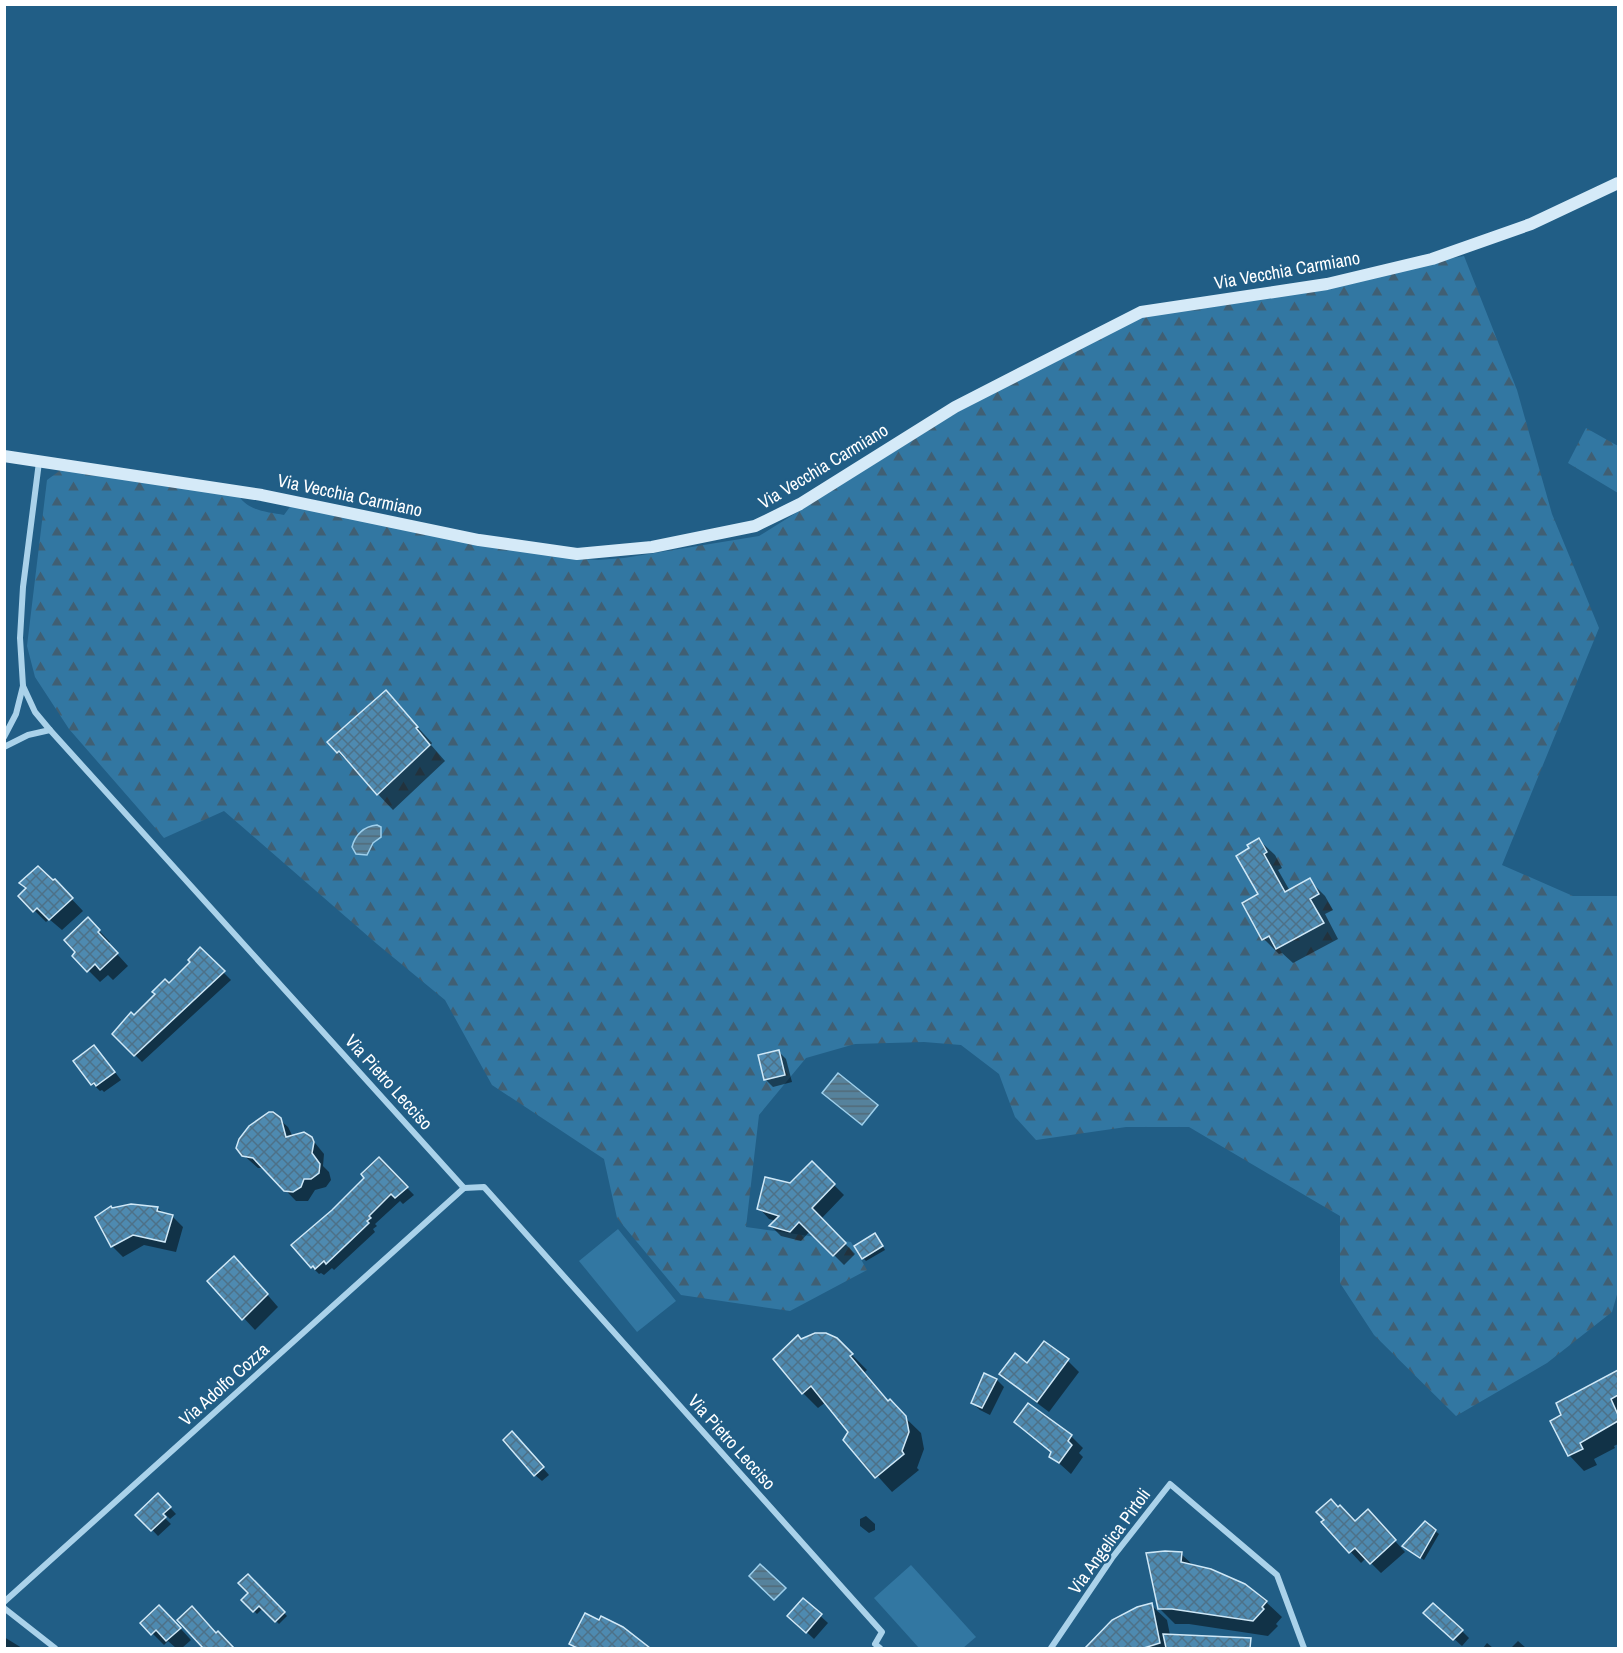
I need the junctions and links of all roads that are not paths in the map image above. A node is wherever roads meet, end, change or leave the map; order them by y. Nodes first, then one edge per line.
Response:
1 (1618, 183) edge
2 (4, 456) edge
3 (39, 462) junction
4 (23, 686) junction
5 (50, 730) junction
6 (4, 737) edge
7 (4, 747) edge
8 (464, 1188) junction
9 (4, 1602) edge
10 (4, 1608) edge
11 (875, 1647) edge
12 (55, 1648) edge
13 (1051, 1648) edge
14 (1304, 1648) edge

1 - 3 street, Via Vecchia Carmiano
2 - 3 street, Via Vecchia Carmiano
3 - 4 street, Via Pietro Lecciso
4 - 5 street, Via Pietro Lecciso
4 - 6 street
5 - 7 street
5 - 8 street, Via Pietro Lecciso
8 - 9 street, Via Adolfo Cozza
8 - 11 street, Via Pietro Lecciso
10 - 12 street
13 - 14 street, Via Angelica Pirtoli

